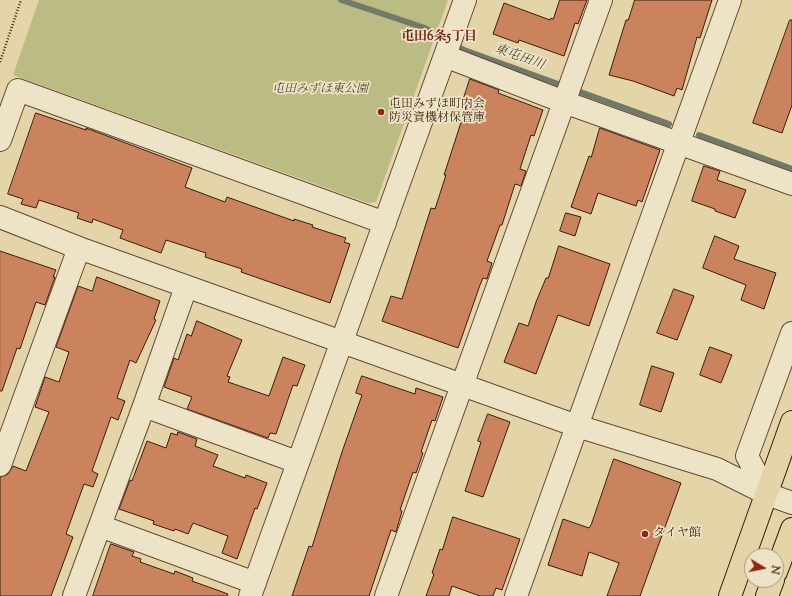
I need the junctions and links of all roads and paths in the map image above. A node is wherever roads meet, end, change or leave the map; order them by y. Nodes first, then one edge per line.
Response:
1 (21, 0) edge
2 (465, 0) edge
3 (601, 0) edge
4 (730, 0) edge
5 (449, 44) junction
6 (0, 62) edge
7 (569, 88) junction
8 (0, 140) edge
9 (679, 143) junction
10 (792, 184) edge
11 (0, 217) edge
12 (385, 223) junction
13 (79, 248) junction
14 (186, 287) junction
15 (792, 333) edge
16 (342, 342) junction
17 (462, 385) junction
18 (144, 406) junction
19 (792, 422) edge
20 (577, 426) junction
21 (297, 462) junction
22 (0, 465) edge
23 (767, 494) junction
24 (792, 503) edge
25 (100, 526) junction
26 (792, 529) edge
27 (784, 550) edge
28 (253, 589) edge
29 (74, 596) edge
30 (386, 596) edge
31 (516, 596) edge
32 (730, 596) edge

1 - 6 path
2 - 5 street
3 - 7 street
4 - 9 street
5 - 7 street
5 - 12 street
7 - 9 street
7 - 17 street
8 - 12 street
9 - 10 street
9 - 20 street
11 - 13 street
12 - 16 street
13 - 14 street
13 - 22 street
14 - 16 street
14 - 18 street
15 - 23 street
16 - 17 street
16 - 21 street
17 - 20 street
17 - 30 street
18 - 21 street
18 - 25 street
19 - 23 main road
20 - 23 street
20 - 31 street
21 - 28 street
23 - 24 street
23 - 32 main road
25 - 28 street
25 - 29 street
26 - 27 main road

